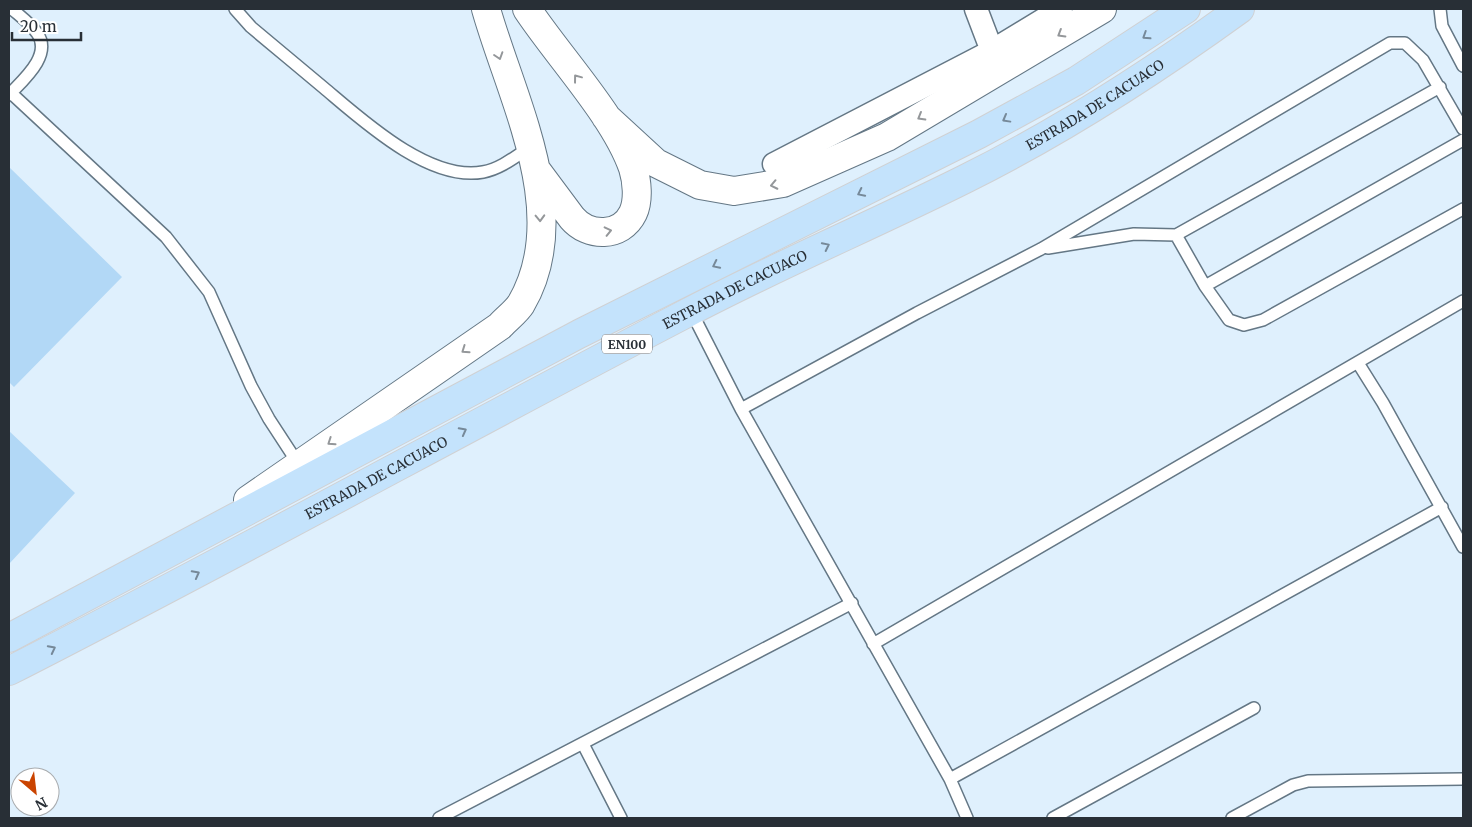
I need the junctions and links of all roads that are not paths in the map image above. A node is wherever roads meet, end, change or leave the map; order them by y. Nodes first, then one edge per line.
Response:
1 (12, 9) edge
2 (235, 9) edge
3 (486, 9) edge
4 (527, 9) edge
5 (976, 9) edge
6 (1061, 9) edge
7 (1102, 9) edge
8 (1186, 9) edge
9 (1240, 9) edge
10 (1440, 9) edge
11 (992, 51) junction
12 (1463, 66) edge
13 (1440, 87) junction
14 (10, 94) edge
15 (606, 117) junction
16 (1463, 129) edge
17 (1463, 140) edge
18 (534, 158) junction
19 (774, 164) dead end
20 (1463, 209) edge
21 (1176, 235) junction
22 (1041, 249) junction
23 (1205, 286) junction
24 (1463, 301) edge
25 (691, 310) junction
26 (1358, 363) junction
27 (741, 409) junction
28 (298, 465) junction
29 (1442, 507) junction
30 (183, 546) junction
31 (1463, 547) edge
32 (852, 603) junction
33 (9, 638) edge
34 (873, 644) junction
35 (9, 671) edge
36 (1254, 708) dead end
37 (583, 744) junction
38 (950, 778) junction
39 (1463, 779) edge
40 (439, 818) edge
41 (621, 818) edge
42 (967, 818) edge
43 (1052, 818) edge
44 (1232, 818) edge

1 - 14 lane
2 - 18 lane
3 -> 18 main road
15 -> 4 main road
5 - 11 street
6 - 11 street
7 -> 15 main road
8 -> 30 main road, EN100
25 -> 9 main road, ESTRADA DE CACUACO / EN100
10 - 12 lane
11 - 19 street
13 - 16 lane
13 - 21 lane
13 - 22 lane
14 - 28 lane
18 -> 15 main road
17 - 23 lane
18 -> 28 main road
20 - 23 lane
21 - 22 lane
21 - 23 lane
22 - 27 lane
24 - 26 lane
25 - 27 lane
35 -> 25 main road, ESTRADA DE CACUACO / EN100
26 - 29 lane
26 - 34 lane
27 - 32 lane
28 - 30 main road
29 - 31 lane
29 - 38 lane
30 - 33 main road, EN100
32 - 34 lane
32 - 37 lane
34 - 38 lane
36 - 43 lane
37 - 40 lane
37 - 41 lane
38 - 42 lane
39 - 44 lane

